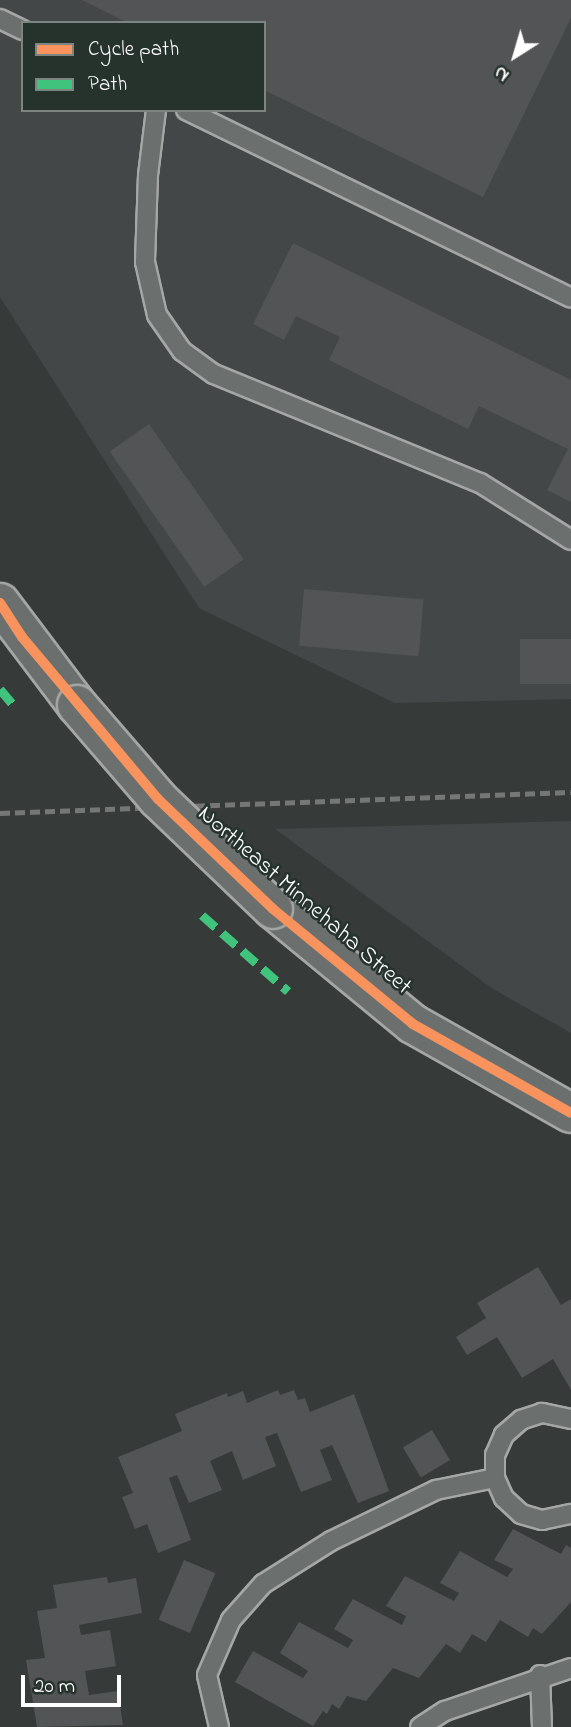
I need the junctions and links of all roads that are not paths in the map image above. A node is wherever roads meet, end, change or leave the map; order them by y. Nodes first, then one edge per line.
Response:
1 (0, 19) edge
2 (21, 29) edge
3 (156, 112) edge
4 (190, 112) edge
5 (571, 298) edge
6 (571, 540) edge
7 (0, 603) edge
8 (571, 1113) edge
9 (571, 1419) edge
10 (495, 1478) junction
11 (571, 1514) edge
12 (571, 1668) edge
13 (540, 1675) junction
14 (219, 1727) edge
15 (420, 1727) edge
16 (542, 1727) edge

1 - 2 lane
3 - 6 lane
4 - 5 lane
7 - 8 main road, Northeast Minnehaha Street, bridge
9 - 10 lane
10 - 11 lane
10 - 14 lane
12 - 13 lane
13 - 15 lane
13 - 16 lane

